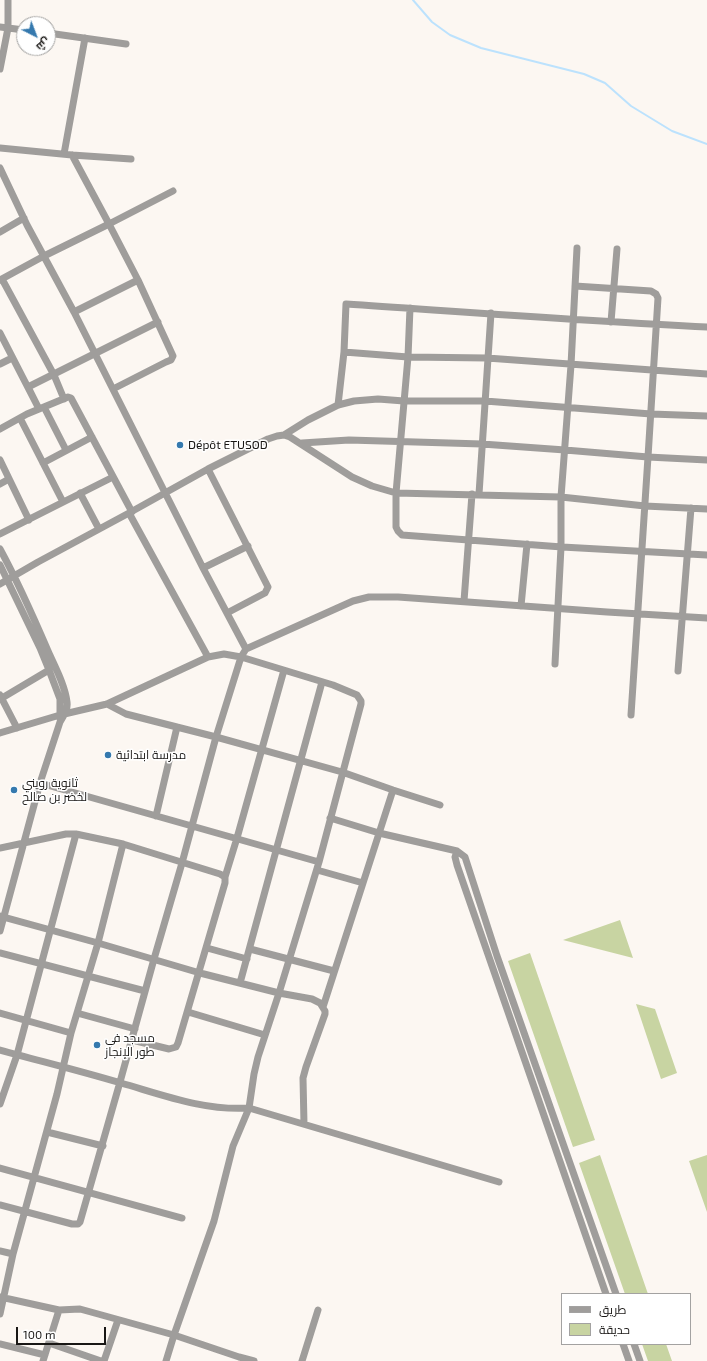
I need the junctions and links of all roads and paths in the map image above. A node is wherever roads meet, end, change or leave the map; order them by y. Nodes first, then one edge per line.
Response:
1 (8, 0) edge
2 (0, 27) edge
3 (8, 28) junction
4 (16, 29) edge
5 (56, 33) edge
6 (85, 38) junction
7 (126, 44) dead end
8 (0, 69) edge
9 (0, 148) edge
10 (64, 154) junction
11 (72, 155) junction
12 (131, 159) dead end
13 (0, 168) edge
14 (173, 191) dead end
15 (24, 218) junction
16 (109, 224) junction
17 (0, 232) edge
18 (577, 248) dead end
19 (617, 249) dead end
20 (44, 256) junction
21 (1, 279) edge
22 (138, 280) junction
23 (575, 286) junction
24 (613, 288) junction
25 (410, 308) junction
26 (74, 312) junction
27 (491, 313) junction
28 (573, 320) junction
29 (158, 322) junction
30 (611, 322) junction
31 (656, 324) junction
32 (707, 327) edge
33 (0, 333) edge
34 (344, 352) junction
35 (94, 354) junction
36 (408, 357) junction
37 (12, 358) junction
38 (487, 358) junction
39 (0, 364) edge
40 (571, 365) junction
41 (653, 372) junction
42 (707, 374) edge
43 (54, 375) junction
44 (113, 389) junction
45 (64, 399) junction
46 (404, 401) junction
47 (485, 401) junction
48 (338, 405) junction
49 (569, 407) junction
50 (41, 408) junction
51 (651, 414) junction
52 (707, 416) edge
53 (20, 418) junction
54 (0, 429) edge
55 (284, 435) junction
56 (92, 437) junction
57 (302, 443) junction
58 (401, 443) junction
59 (482, 444) junction
60 (66, 450) junction
61 (565, 450) junction
62 (648, 457) junction
63 (0, 460) edge
64 (707, 460) edge
65 (43, 462) junction
66 (208, 469) junction
67 (113, 477) junction
68 (9, 480) junction
69 (0, 484) edge
70 (80, 493) junction
71 (164, 493) junction
72 (396, 493) junction
73 (476, 494) junction
74 (561, 497) junction
75 (63, 502) junction
76 (645, 506) junction
77 (691, 508) junction
78 (707, 509) edge
79 (131, 512) junction
80 (29, 520) junction
81 (99, 529) junction
82 (0, 534) edge
83 (469, 539) junction
84 (526, 544) junction
85 (248, 546) junction
86 (561, 547) junction
87 (0, 548) edge
88 (642, 552) junction
89 (688, 554) junction
90 (707, 555) edge
91 (0, 565) edge
92 (203, 568) junction
93 (15, 576) junction
94 (8, 580) junction
95 (0, 584) edge
96 (464, 601) junction
97 (521, 606) junction
98 (558, 608) junction
99 (227, 613) junction
100 (638, 614) junction
101 (683, 616) junction
102 (707, 618) edge
103 (246, 649) junction
104 (208, 657) junction
105 (241, 657) junction
106 (555, 664) dead end
107 (49, 670) junction
108 (284, 670) junction
109 (678, 671) dead end
110 (322, 682) junction
111 (1, 696) edge
112 (107, 704) junction
113 (631, 715) dead end
114 (62, 716) junction
115 (178, 727) junction
116 (17, 728) junction
117 (0, 733) edge
118 (216, 736) junction
119 (262, 750) junction
120 (300, 760) junction
121 (342, 772) junction
122 (40, 783) junction
123 (393, 790) junction
124 (440, 805) dead end
125 (156, 816) junction
126 (330, 818) junction
127 (192, 826) junction
128 (379, 833) junction
129 (76, 834) junction
130 (237, 838) junction
131 (24, 844) junction
132 (123, 844) junction
133 (0, 848) edge
134 (277, 850) junction
135 (457, 851) junction
136 (319, 862) junction
137 (182, 863) junction
138 (316, 870) junction
139 (225, 877) junction
140 (363, 883) junction
141 (2, 916) edge
142 (51, 930) junction
143 (0, 931) edge
144 (98, 942) junction
145 (207, 948) junction
146 (250, 948) junction
147 (0, 953) edge
148 (154, 959) junction
149 (247, 959) junction
150 (289, 960) junction
151 (42, 964) junction
152 (334, 971) junction
153 (200, 973) junction
154 (88, 976) junction
155 (240, 983) junction
156 (145, 992) junction
157 (279, 993) junction
158 (323, 1007) junction
159 (188, 1012) junction
160 (0, 1013) edge
161 (77, 1013) junction
162 (26, 1021) junction
163 (135, 1029) junction
164 (71, 1033) junction
165 (265, 1035) junction
166 (132, 1040) junction
167 (0, 1050) edge
168 (17, 1055) junction
169 (63, 1067) junction
170 (120, 1082) junction
171 (0, 1104) edge
172 (250, 1108) junction
173 (304, 1124) junction
174 (47, 1132) junction
175 (102, 1146) junction
176 (0, 1168) edge
177 (36, 1177) junction
178 (499, 1182) dead end
179 (90, 1192) junction
180 (0, 1205) edge
181 (26, 1213) junction
182 (182, 1218) dead end
183 (0, 1251) edge
184 (13, 1254) junction
185 (606, 1293) edge
186 (616, 1293) edge
187 (2, 1297) edge
188 (59, 1310) junction
189 (318, 1310) dead end
190 (0, 1314) edge
191 (118, 1320) junction
192 (174, 1335) junction
193 (49, 1343) junction
194 (0, 1344) edge
195 (623, 1345) edge
196 (634, 1345) edge
197 (44, 1358) edge
198 (238, 1359) edge
199 (101, 1361) edge
200 (104, 1361) edge
201 (166, 1361) edge
202 (254, 1361) edge
203 (302, 1361) edge
204 (629, 1361) edge
205 (640, 1361) edge

1 - 3 street
2 - 3 street
3 - 4 street
3 - 8 street
5 - 6 street
6 - 7 street
6 - 10 street
9 - 10 street
10 - 11 street
11 - 12 street
11 - 16 street
13 - 15 street
14 - 16 street
15 - 17 street
15 - 20 street
16 - 20 street
16 - 22 street
18 - 23 street
19 - 24 street
20 - 21 street
20 - 26 street
21 - 43 street
22 - 26 street
22 - 29 street
23 - 24 street
23 - 28 street
24 - 30 street
24 - 31 street
25 - 27 street
25 - 34 street
25 - 36 street
26 - 35 street
27 - 28 street
27 - 38 street
28 - 30 street
28 - 40 street
29 - 35 street
29 - 44 street
30 - 31 street
31 - 32 street
31 - 41 street
33 - 37 street
34 - 36 street
34 - 48 street
35 - 43 street
35 - 44 street
36 - 38 street
36 - 46 street
37 - 39 street
37 - 50 street
38 - 40 street
38 - 47 street
40 - 41 street
40 - 49 street
41 - 42 street
41 - 51 street
43 - 45 street
43 - 50 street
44 - 71 street
45 - 50 street
45 - 56 street
46 - 47 street
46 - 48 street
46 - 58 street
47 - 49 street
47 - 59 street
48 - 55 street
49 - 51 street
49 - 61 street
50 - 53 street
50 - 60 street
51 - 52 street
51 - 62 street
53 - 54 street
53 - 65 street
55 - 57 street
55 - 66 street
56 - 60 street
56 - 67 street
57 - 58 street
57 - 72 street
58 - 59 street
58 - 72 street
59 - 61 street
59 - 73 street
60 - 65 street
61 - 62 street
61 - 74 street
62 - 64 street
62 - 76 street
63 - 68 street
65 - 75 street
66 - 71 street
66 - 85 street
67 - 70 street
67 - 79 street
68 - 69 street
68 - 80 street
70 - 75 street
70 - 81 street
71 - 79 street
71 - 92 street
72 - 73 street
72 - 83 street
73 - 74 street
73 - 83 street
74 - 76 street
74 - 86 street
75 - 80 street
76 - 77 street
76 - 88 street
77 - 78 street
77 - 89 street
79 - 81 street
79 - 104 street
80 - 82 street
81 - 93 street
83 - 84 street
83 - 96 street
84 - 86 street
84 - 97 street
85 - 92 street
85 - 99 street
86 - 88 street
86 - 98 street
87 - 93 street
88 - 89 street
88 - 100 street
89 - 90 street
89 - 101 street
91 - 94 street
92 - 99 street
93 - 94 street
93 - 114 street
94 - 95 street
94 - 107 street
96 - 97 street
96 - 103 street
97 - 98 street
98 - 100 street
98 - 106 street
99 - 103 street
100 - 101 street
100 - 113 street
101 - 102 street
101 - 109 street
103 - 105 street
104 - 105 street
104 - 112 street
105 - 108 street
105 - 118 street
107 - 111 street
107 - 114 street
108 - 110 street
108 - 119 street
110 - 120 street
110 - 121 street
111 - 116 street
112 - 114 street
112 - 115 street
114 - 116 street
114 - 122 street
115 - 118 street
115 - 125 street
116 - 117 street
118 - 119 street
118 - 127 street
119 - 120 street
119 - 130 street
120 - 121 street
120 - 134 street
121 - 123 street
121 - 126 street
122 - 125 street
122 - 131 street
123 - 124 street
123 - 128 street
125 - 127 street
126 - 128 street
126 - 136 street
127 - 130 street
127 - 137 street
128 - 135 street
128 - 140 street
129 - 131 street
129 - 132 street
129 - 142 street
130 - 134 street
130 - 139 street
131 - 133 street
131 - 141 street
132 - 137 street
132 - 144 street
134 - 136 street
134 - 146 street
135 - 185 street
135 - 186 street
136 - 138 street
137 - 139 street
137 - 148 street
138 - 140 street
138 - 150 street
139 - 145 street
140 - 152 street
141 - 142 street
141 - 143 street
142 - 144 street
142 - 151 street
144 - 148 street
144 - 154 street
145 - 149 street
145 - 153 street
146 - 149 street
146 - 150 street
147 - 151 street
148 - 153 street
148 - 156 street
149 - 155 street
150 - 152 street
150 - 157 street
151 - 154 street
151 - 162 street
152 - 158 street
153 - 155 street
153 - 159 street
154 - 156 street
154 - 161 street
155 - 157 street
156 - 163 street
157 - 158 street
157 - 165 street
158 - 173 street
159 - 165 street
159 - 166 street
160 - 162 street
161 - 163 street
161 - 164 street
162 - 164 street
162 - 168 street
163 - 166 street
164 - 169 street
165 - 172 street
166 - 170 street
167 - 168 street
168 - 169 street
168 - 171 street
169 - 170 street
169 - 174 street
170 - 172 street
170 - 175 street
172 - 173 street
172 - 192 street
173 - 178 street
174 - 175 street
174 - 177 street
175 - 179 street
176 - 177 street
177 - 179 street
177 - 181 street
179 - 181 street
179 - 182 street
180 - 181 street
181 - 184 street
183 - 184 street
184 - 187 street
187 - 188 street
187 - 190 street
188 - 191 street
188 - 193 street
189 - 203 street
191 - 192 street
191 - 200 street
192 - 198 street
192 - 201 street
193 - 197 street
193 - 199 street
194 - 197 street
195 - 204 street
196 - 205 street
198 - 202 street

